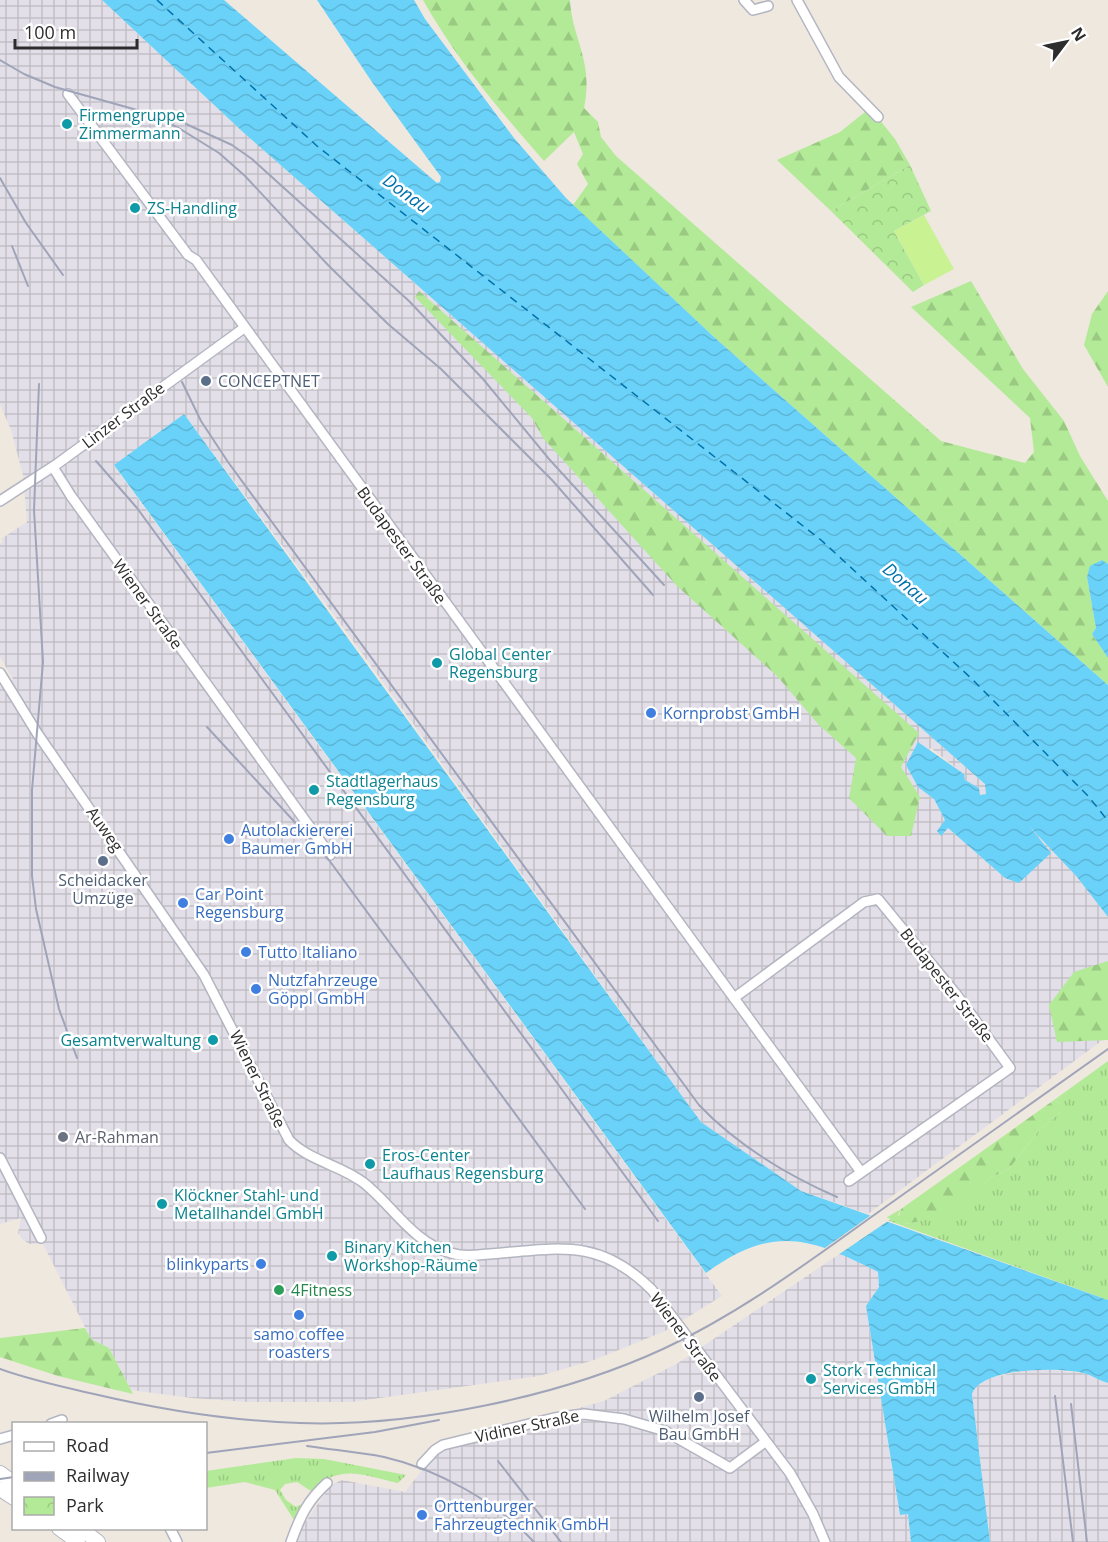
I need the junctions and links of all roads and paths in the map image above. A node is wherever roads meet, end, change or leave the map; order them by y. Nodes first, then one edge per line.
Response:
1 (744, 0) edge
2 (797, 0) edge
3 (768, 6) dead end
4 (68, 94) dead end
5 (878, 117) dead end
6 (244, 328) junction
7 (53, 467) junction
8 (0, 501) edge
9 (0, 673) edge
10 (330, 855) dead end
11 (211, 986) joint
12 (734, 998) junction
13 (0, 1158) edge
14 (861, 1172) junction
15 (849, 1181) dead end
16 (41, 1238) dead end
17 (62, 1420) dead end
18 (56, 1422) edge
19 (765, 1442) junction
20 (422, 1464) dead end
21 (327, 1483) dead end
22 (62, 1530) edge
23 (83, 1530) edge
24 (78, 1542) edge
25 (98, 1542) edge
26 (291, 1542) edge
27 (825, 1542) edge

1 - 3 street
2 - 5 street
4 - 6 street, Budapester Straße
6 - 7 street, Linzer Straße
6 - 12 street, Budapester Straße
7 - 8 street, Linzer Straße
7 - 10 street, Wiener Straße
9 - 11 street, Auweg
11 - 19 street, Wiener Straße
12 - 14 street, Budapester Straße
12 - 14 street, Budapester Straße
13 - 16 street
14 - 15 street, Budapester Straße
17 - 18 street
19 - 20 street, Vidiner Straße
19 - 27 street, Wiener Straße
21 - 26 street
22 - 24 main road
23 - 25 main road

